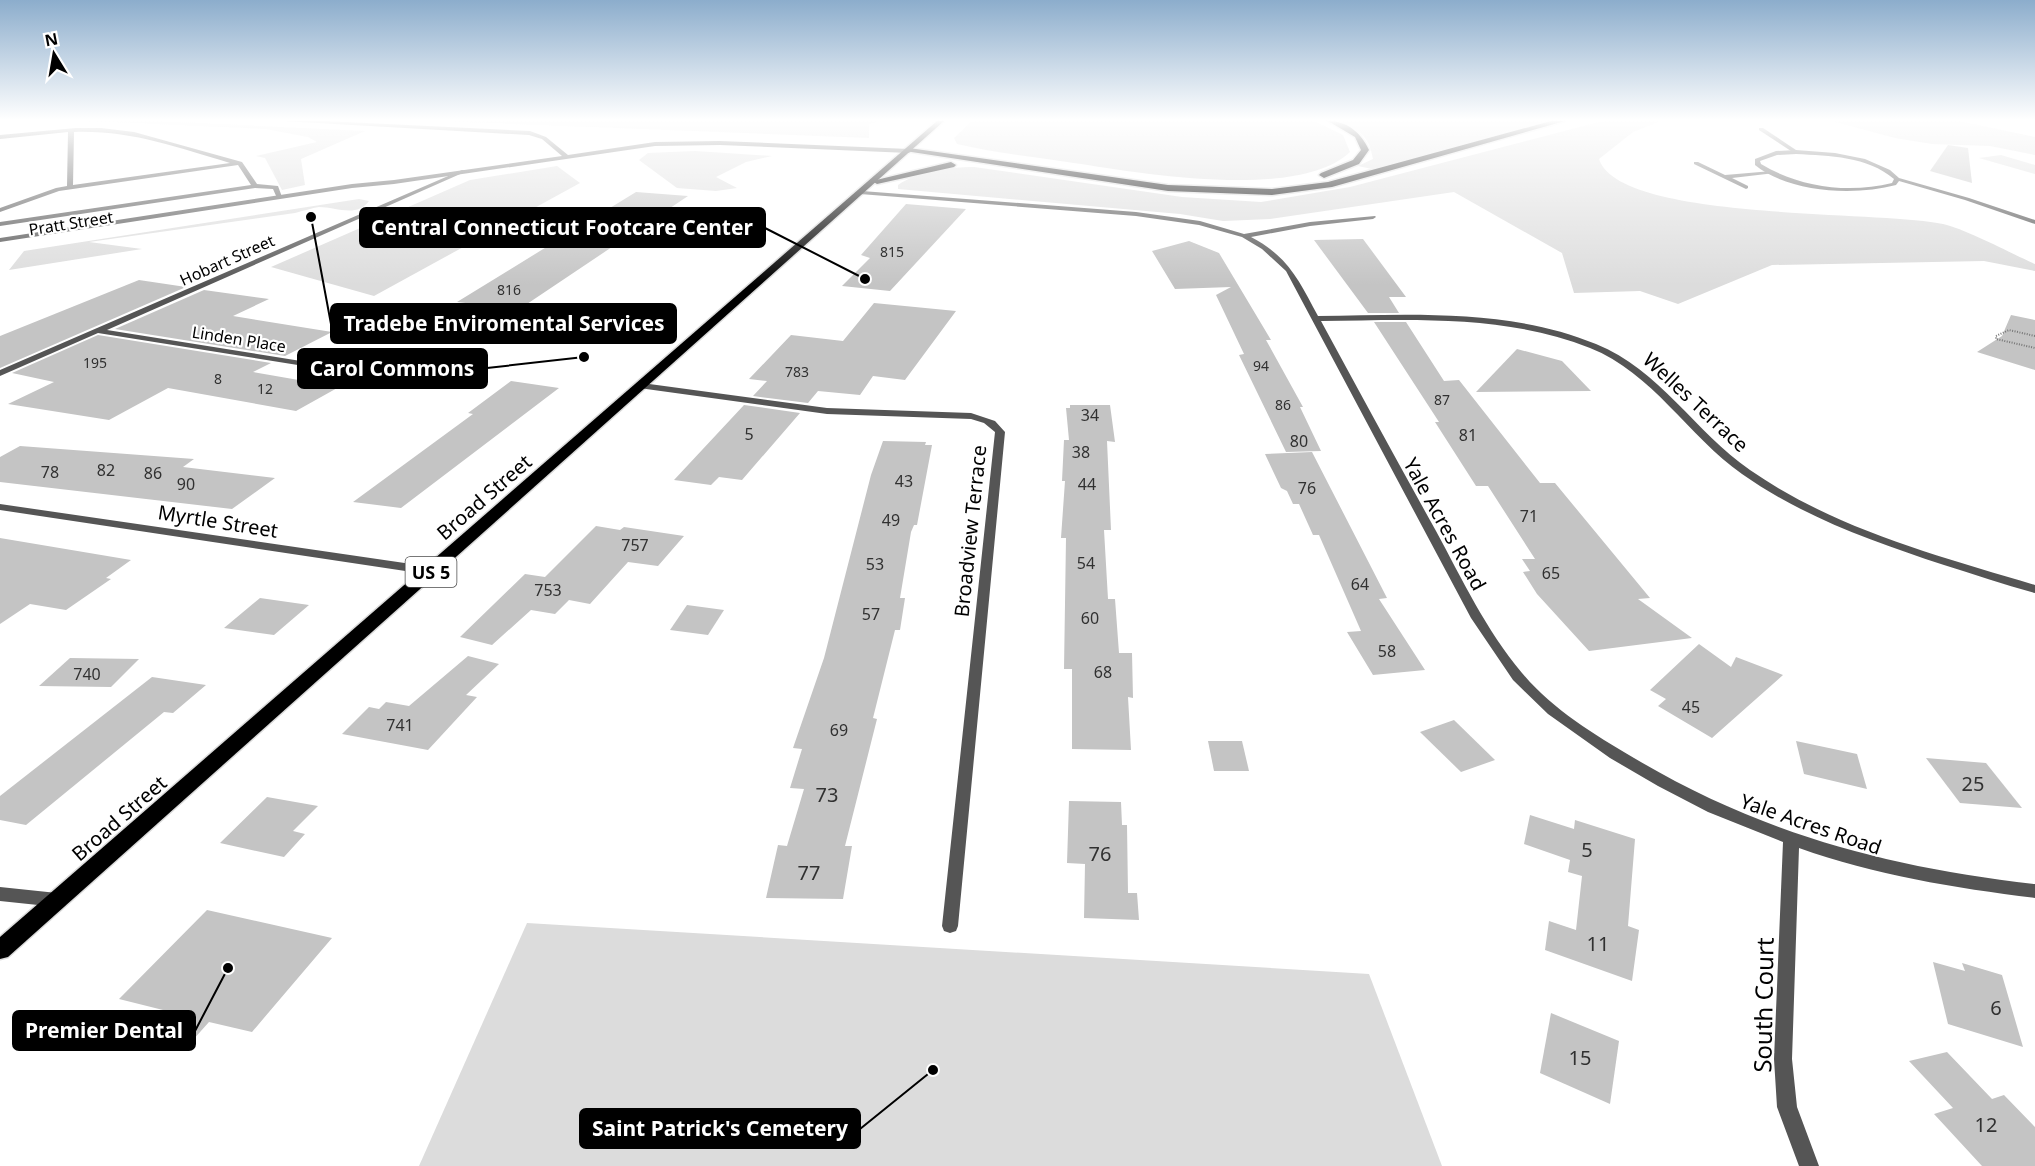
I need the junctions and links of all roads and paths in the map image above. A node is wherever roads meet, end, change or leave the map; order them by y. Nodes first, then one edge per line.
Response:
1 (70, 175) edge
2 (156, 175) edge
3 (248, 175) edge
4 (436, 175) edge
5 (454, 175) edge
6 (883, 175) edge
7 (898, 175) edge
8 (1074, 175) edge
9 (1140, 175) edge
10 (1324, 175) edge
11 (1365, 175) edge
12 (1721, 175) edge
13 (1743, 175) edge
14 (1780, 175) edge
15 (1893, 175) edge
16 (1724, 177) junction
17 (1897, 179) junction
18 (877, 181) junction
19 (255, 186) junction
20 (70, 187) junction
21 (1746, 187) dead end
22 (862, 193) junction
23 (280, 200) junction
24 (0, 210) edge
25 (1373, 217) dead end
26 (2035, 222) edge
27 (0, 224) edge
28 (1245, 236) junction
29 (0, 240) edge
30 (0, 247) edge
31 (1315, 319) junction
32 (97, 331) junction
33 (2035, 336) edge
34 (2035, 348) edge
35 (0, 373) edge
36 (376, 376) dead end
37 (642, 386) junction
38 (0, 507) edge
39 (432, 571) junction
40 (2035, 589) edge
41 (1791, 840) junction
42 (2035, 891) edge
43 (0, 894) edge
44 (57, 900) junction
45 (950, 926) dead end
46 (0, 950) edge
47 (1809, 1166) edge

1 - 20 street
2 - 20 street
3 - 19 street
4 - 23 street, Pratt Street
5 - 32 street, Hobart Street
6 - 18 main road, Broad Street / US 5
7 - 18 highway
8 - 11 highway
9 - 10 highway
12 - 16 street
13 - 16 street
14 - 17 street
15 - 17 street
16 - 21 street
17 - 26 street
18 - 22 main road, Broad Street / US 5
19 - 23 street
19 - 27 street
20 - 24 street
22 - 28 street, Yale Acres Road
22 - 37 main road, Broad Street / US 5
23 - 29 street, Pratt Street
23 - 30 street, Pratt Street
25 - 28 street
28 - 31 street, Yale Acres Road
31 - 40 street, Welles Terrace
31 - 41 street, Yale Acres Road
32 - 35 street, Hobart Street
32 - 36 street, Linden Place
33 - 34 path
37 - 39 main road, Broad Street / US 5
37 - 45 street, Broadview Terrace
38 - 39 street, Myrtle Street
39 - 44 main road, Broad Street / US 5
41 - 42 street, Yale Acres Road
41 - 47 street, South Court
43 - 44 street
44 - 46 main road, Broad Street / US 5

